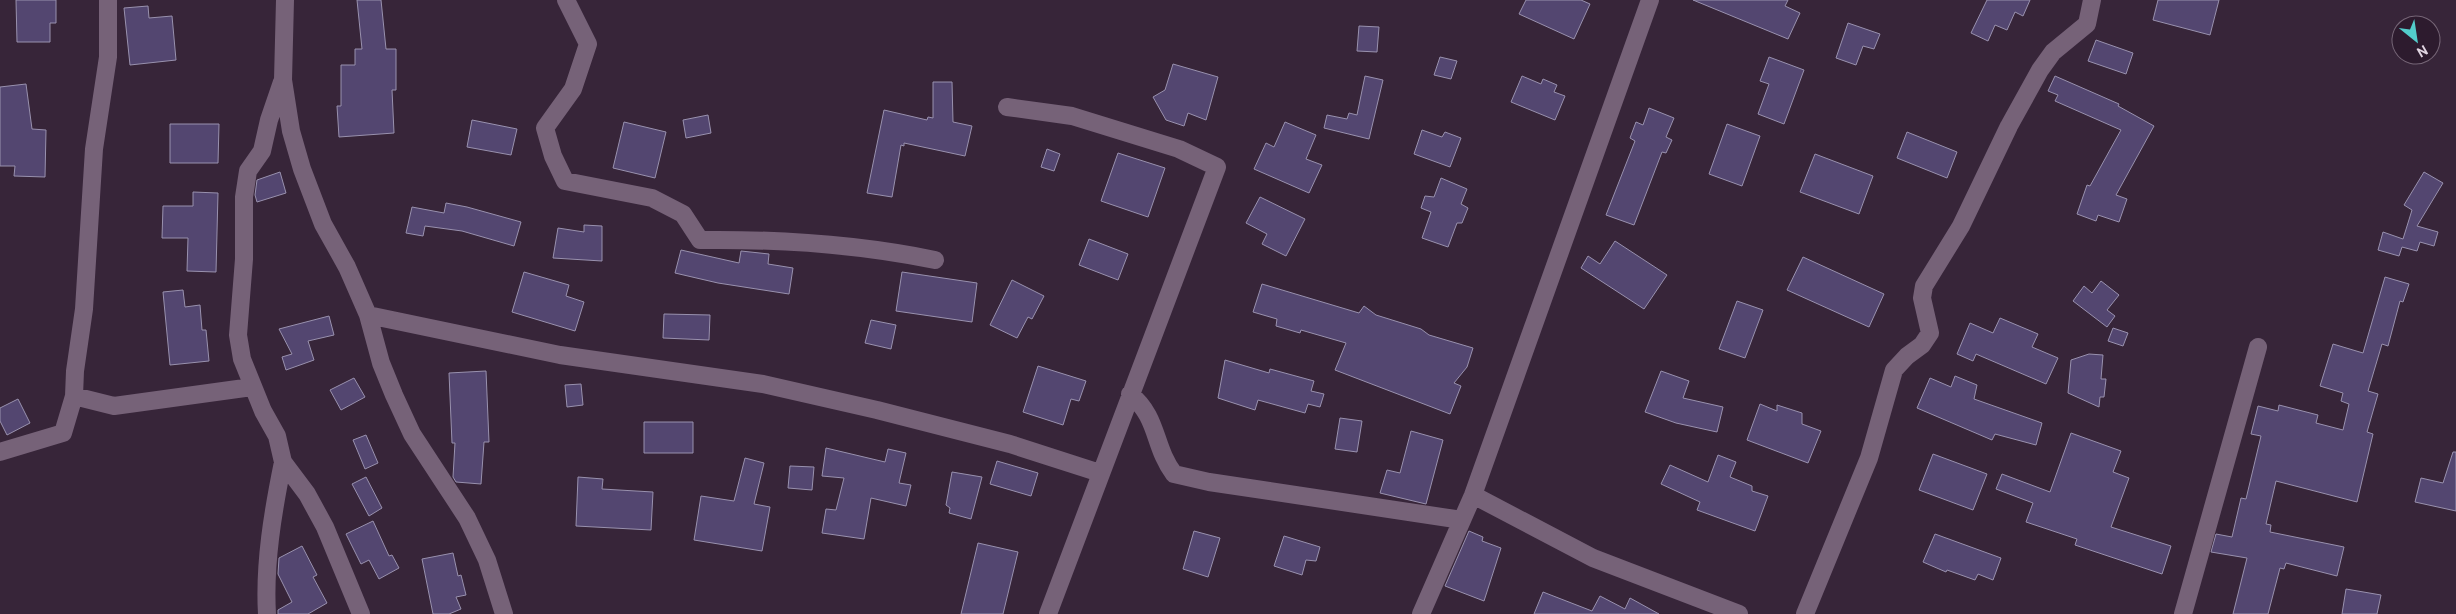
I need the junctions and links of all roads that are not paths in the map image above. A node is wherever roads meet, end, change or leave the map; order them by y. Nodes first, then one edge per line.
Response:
1 (108, 0) edge
2 (285, 0) edge
3 (566, 0) edge
4 (1650, 0) edge
5 (2092, 0) edge
6 (282, 80) junction
7 (1007, 107) dead end
8 (291, 130) junction
9 (262, 151) junction
10 (935, 260) dead end
11 (368, 315) junction
12 (2258, 347) dead end
13 (252, 387) junction
14 (1130, 394) junction
15 (74, 396) junction
16 (0, 452) edge
17 (283, 462) junction
18 (1100, 473) junction
19 (1473, 495) junction
20 (1462, 520) junction
21 (266, 614) edge
22 (361, 614) edge
23 (504, 614) edge
24 (1048, 614) edge
25 (1421, 614) edge
26 (1739, 614) edge
27 (1805, 614) edge
28 (2183, 614) edge

1 - 15 street
2 - 6 street
3 - 10 street
4 - 19 street
5 - 27 street
6 - 8 street
6 - 9 street
7 - 14 street
8 - 9 street
8 - 11 street
9 - 13 street
11 - 18 street
11 - 23 street
12 - 28 street
13 - 15 street
13 - 17 street
14 - 18 street
14 - 20 street
15 - 16 street
17 - 21 street
17 - 22 street
18 - 24 street
19 - 20 street
19 - 26 street
20 - 25 street

